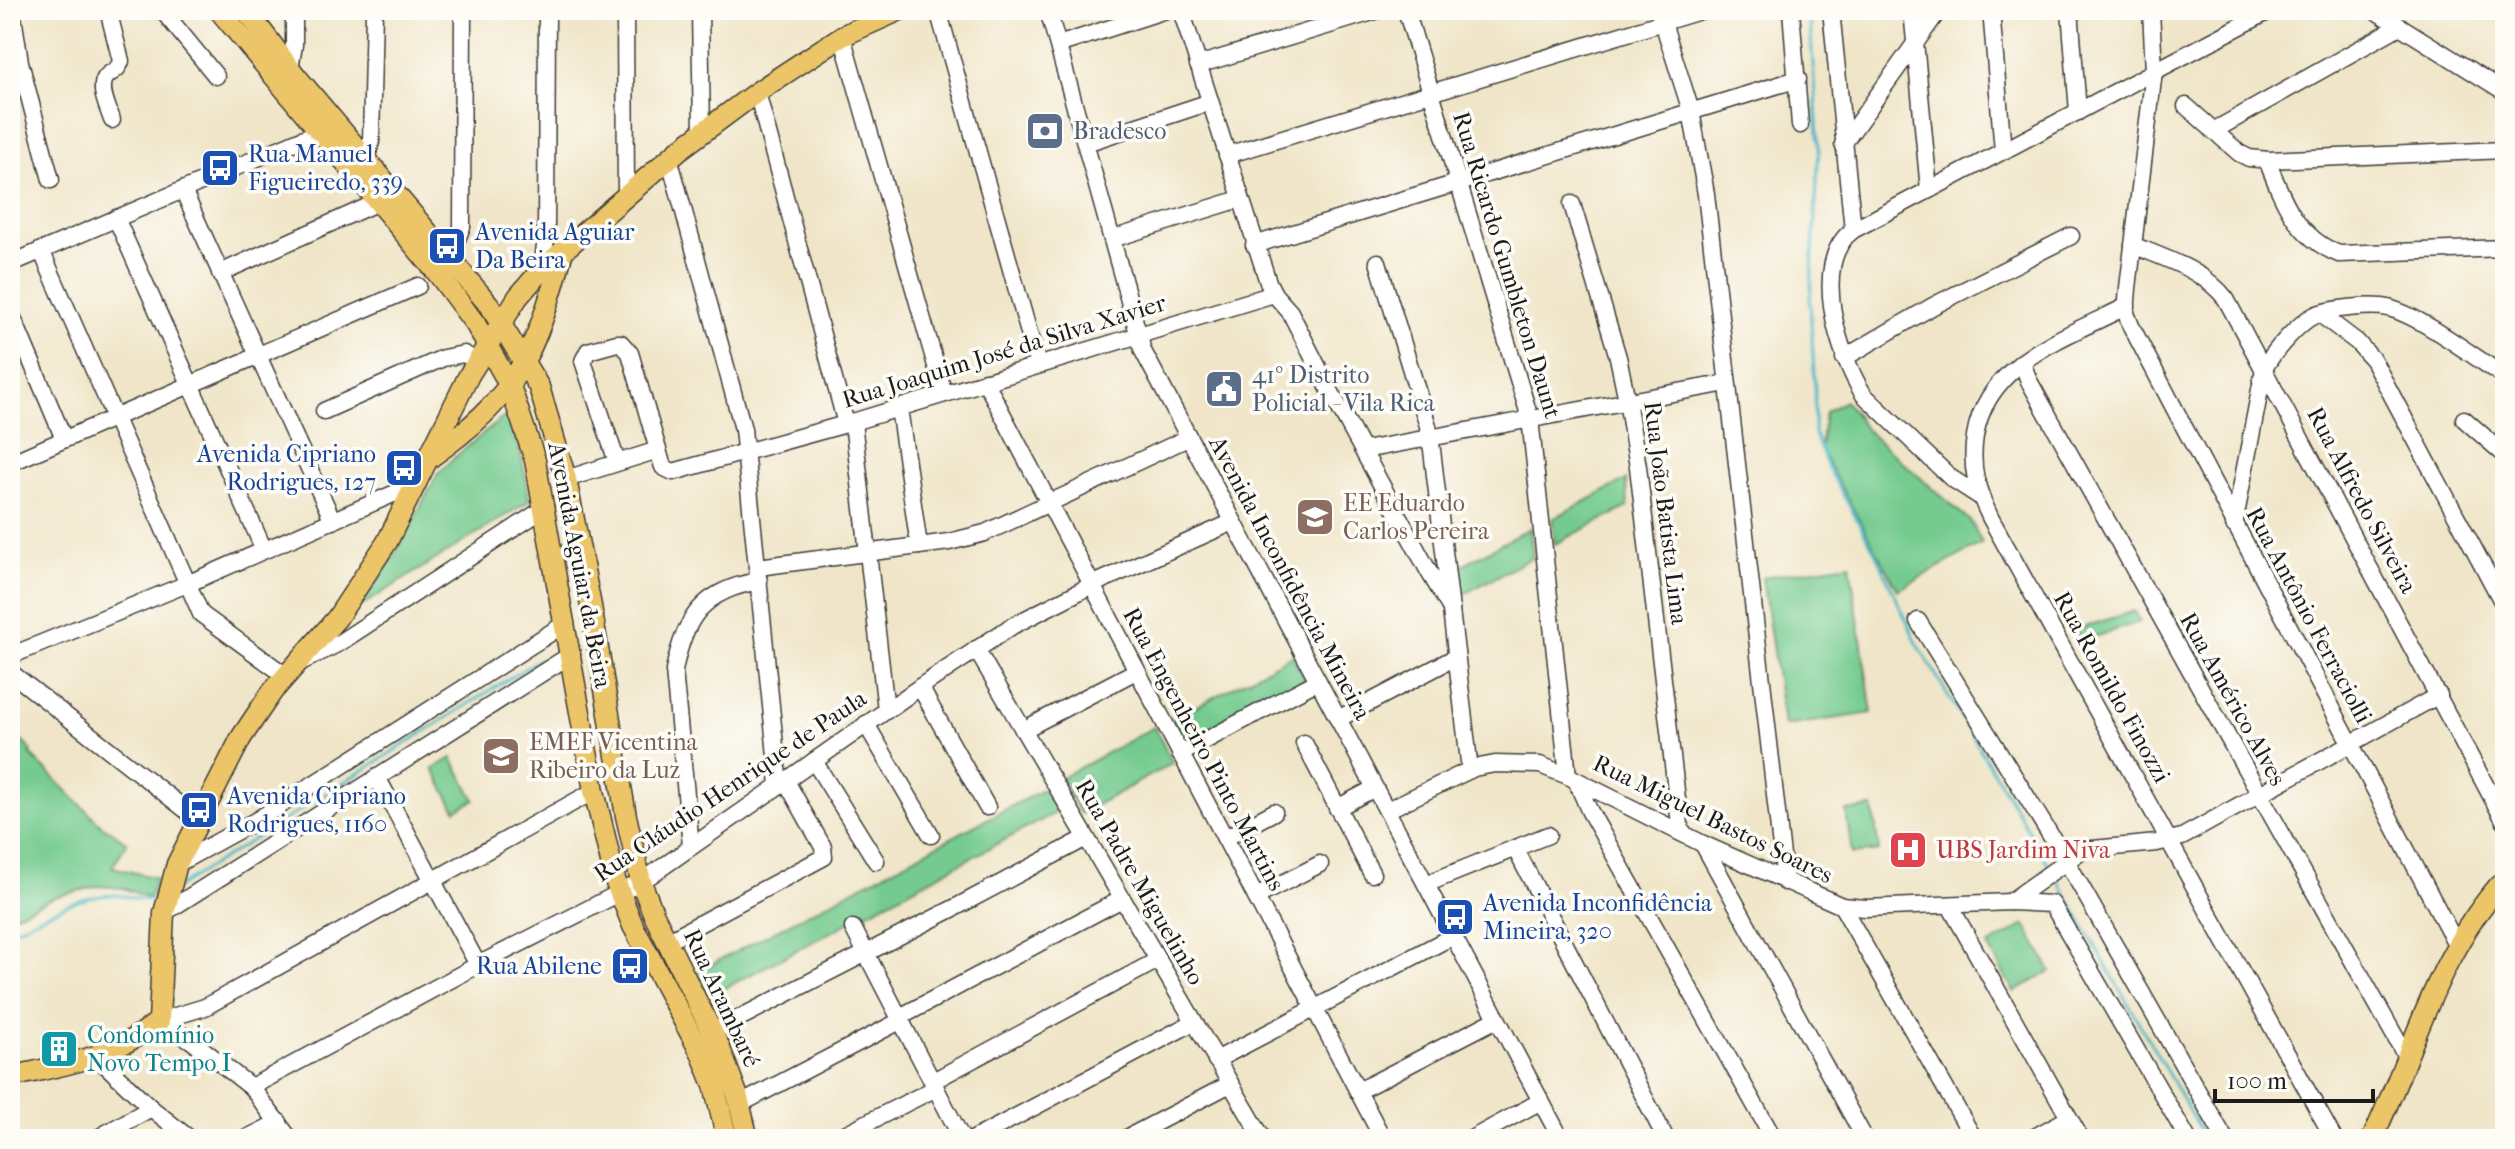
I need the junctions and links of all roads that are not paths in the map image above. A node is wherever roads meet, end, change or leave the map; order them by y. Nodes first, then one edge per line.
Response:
1 (12, 10) edge
2 (108, 10) edge
3 (162, 10) edge
4 (219, 10) edge
5 (246, 10) edge
6 (294, 10) edge
7 (374, 10) edge
8 (463, 10) edge
9 (547, 10) edge
10 (625, 10) edge
11 (700, 10) edge
12 (900, 10) edge
13 (938, 10) edge
14 (1048, 10) edge
15 (1166, 10) edge
16 (1181, 10) edge
17 (1379, 10) edge
18 (1406, 10) edge
19 (1703, 10) edge
20 (1791, 10) edge
21 (1831, 10) edge
22 (1912, 10) edge
23 (1939, 10) edge
24 (1991, 10) edge
25 (2070, 10) edge
26 (2151, 10) edge
27 (2233, 10) edge
28 (2271, 10) edge
29 (2374, 10) edge
30 (1661, 16) edge
31 (2400, 26) junction
32 (2235, 29) junction
33 (842, 36) junction
34 (1915, 44) junction
35 (1058, 45) junction
36 (1198, 65) junction
37 (290, 69) junction
38 (2154, 71) junction
39 (216, 76) dead end
40 (1798, 79) junction
41 (757, 92) junction
42 (2505, 92) edge
43 (1431, 93) junction
44 (1210, 102) junction
45 (2186, 106) dead end
46 (1691, 111) junction
47 (2078, 112) junction
48 (112, 120) dead end
49 (1800, 125) dead end
50 (2213, 131) junction
51 (318, 132) junction
52 (702, 133) junction
53 (1086, 143) junction
54 (1843, 144) junction
55 (2505, 150) edge
56 (2003, 151) junction
57 (1227, 155) junction
58 (669, 157) junction
59 (366, 160) junction
60 (2267, 160) junction
61 (51, 180) dead end
62 (1458, 182) junction
63 (183, 190) junction
64 (1929, 190) junction
65 (626, 194) junction
66 (1240, 199) junction
67 (378, 202) junction
68 (1572, 204) dead end
69 (116, 218) junction
70 (1853, 230) junction
71 (2071, 236) dead end
72 (1112, 239) junction
73 (1254, 245) junction
74 (2133, 245) junction
75 (442, 248) junction
76 (2505, 248) edge
77 (41, 250) junction
78 (563, 251) junction
79 (1378, 262) dead end
80 (10, 264) edge
81 (542, 269) junction
82 (220, 273) junction
83 (418, 286) dead end
84 (1274, 294) junction
85 (2127, 306) junction
86 (10, 311) edge
87 (506, 313) junction
88 (2320, 314) junction
89 (542, 324) junction
90 (1139, 337) junction
91 (258, 357) junction
92 (1844, 358) junction
93 (478, 360) junction
94 (2022, 362) junction
95 (526, 363) junction
96 (1038, 365) junction
97 (2264, 369) junction
98 (2505, 377) edge
99 (985, 381) junction
100 (1727, 383) junction
101 (192, 385) junction
102 (510, 386) junction
103 (944, 394) junction
104 (1627, 400) junction
105 (899, 408) junction
106 (489, 410) junction
107 (324, 411) dead end
108 (115, 418) junction
109 (1530, 418) junction
110 (2464, 419) dead end
111 (849, 423) junction
112 (1430, 437) junction
113 (1188, 438) junction
114 (64, 439) junction
115 (658, 450) junction
116 (1364, 450) junction
117 (747, 452) junction
118 (2505, 455) edge
119 (426, 461) junction
120 (617, 462) junction
121 (10, 463) edge
122 (566, 479) junction
123 (416, 484) junction
124 (1979, 496) junction
125 (1048, 504) junction
126 (545, 508) junction
127 (333, 521) junction
128 (1233, 522) junction
129 (2234, 525) junction
130 (919, 546) junction
131 (264, 550) junction
132 (868, 552) junction
133 (758, 574) junction
134 (187, 584) junction
135 (1091, 586) junction
136 (2505, 607) edge
137 (1451, 609) junction
138 (342, 610) junction
139 (1918, 621) dead end
140 (566, 623) junction
141 (364, 627) junction
142 (976, 649) junction
143 (572, 654) junction
144 (10, 656) edge
145 (1456, 657) junction
146 (291, 670) junction
147 (1136, 671) junction
148 (10, 672) edge
149 (1318, 681) junction
150 (920, 687) junction
151 (2439, 695) junction
152 (886, 710) junction
153 (1338, 719) junction
154 (866, 724) junction
155 (1023, 730) junction
156 (1304, 743) dead end
157 (2351, 744) junction
158 (1180, 754) junction
159 (814, 761) junction
160 (1470, 770) junction
161 (377, 777) junction
162 (1572, 778) junction
163 (782, 783) junction
164 (1375, 788) junction
165 (594, 791) junction
166 (2260, 796) junction
167 (987, 807) dead end
168 (1337, 808) junction
169 (1387, 810) junction
170 (1274, 812) dead end
171 (626, 816) junction
172 (200, 821) junction
173 (2505, 822) edge
174 (1681, 833) junction
175 (931, 835) dead end
176 (1548, 835) dead end
177 (1086, 838) junction
178 (1225, 838) junction
179 (2170, 841) junction
180 (1703, 844) junction
181 (691, 846) junction
182 (1515, 848) junction
183 (876, 861) dead end
184 (2067, 862) junction
185 (1320, 864) dead end
186 (1372, 874) dead end
187 (2505, 879) edge
188 (434, 882) junction
189 (641, 882) junction
190 (1785, 882) junction
191 (1426, 884) junction
192 (170, 888) junction
193 (620, 893) junction
194 (1256, 897) junction
195 (1122, 899) junction
196 (2010, 902) junction
197 (1842, 906) junction
198 (1950, 906) junction
199 (853, 928) dead end
200 (1453, 936) junction
201 (667, 941) junction
202 (2456, 944) junction
203 (867, 954) junction
204 (1158, 960) junction
205 (478, 965) junction
206 (1314, 1007) junction
207 (901, 1019) junction
208 (1497, 1019) junction
209 (159, 1021) junction
210 (1194, 1022) junction
211 (712, 1032) junction
212 (96, 1056) junction
213 (2407, 1058) junction
214 (1216, 1060) junction
215 (10, 1077) edge
216 (934, 1084) junction
217 (1230, 1084) junction
218 (251, 1087) junction
219 (1358, 1091) junction
220 (1541, 1101) junction
221 (740, 1104) junction
222 (151, 1108) junction
223 (2069, 1118) junction
224 (279, 1122) junction
225 (727, 1138) edge
226 (96, 1139) edge
227 (190, 1139) edge
228 (245, 1139) edge
229 (290, 1139) edge
230 (748, 1139) edge
231 (835, 1139) edge
232 (962, 1139) edge
233 (974, 1139) edge
234 (1125, 1139) edge
235 (1263, 1139) edge
236 (1383, 1139) edge
237 (1471, 1139) edge
238 (1561, 1139) edge
239 (1666, 1139) edge
240 (1774, 1139) edge
241 (1865, 1139) edge
242 (1974, 1139) edge
243 (2031, 1139) edge
244 (2081, 1139) edge
245 (2188, 1139) edge
246 (2225, 1139) edge
247 (2334, 1139) edge
248 (2372, 1139) edge

1 - 61 street
2 - 48 street
3 - 39 street
4 - 51 main road, Avenida Aguiar da Beira
5 - 37 main road, Avenida Aguiar da Beira
6 - 37 street
7 - 59 street
8 - 75 street
9 - 81 street
10 - 65 street
11 - 52 street
12 - 33 main road
13 - 96 street
14 - 35 street, Avenida Inconfidência Mineira
15 - 35 street
16 - 36 street
17 - 36 street
18 - 43 street, Rua Ricardo Gumbleton Daunt
19 - 30 street
20 - 40 street
21 - 54 street
22 - 34 street
23 - 34 street
24 - 56 street
25 - 47 street
26 - 38 street
27 - 32 street
28 - 32 street
29 - 31 street
30 - 43 street
30 - 46 street
31 - 42 street
31 - 50 street
32 - 38 street
33 - 41 main road
33 - 103 street
34 - 54 street
34 - 64 street
35 - 53 street, Avenida Inconfidência Mineira
36 - 44 street
37 - 59 main road, Avenida Aguiar da Beira
38 - 47 street
38 - 74 street
40 - 46 street
40 - 49 street
41 - 52 main road
41 - 111 street
43 - 57 street
43 - 62 street, Rua Ricardo Gumbleton Daunt
44 - 53 street
44 - 57 street
45 - 50 street
46 - 62 street
46 - 100 street
47 - 56 street
50 - 60 street
51 - 63 street
51 - 67 main road, Avenida Aguiar da Beira
52 - 58 main road
53 - 72 street, Avenida Inconfidência Mineira
54 - 70 street
55 - 60 street
56 - 64 street
57 - 66 street
58 - 65 main road
58 - 117 street
59 - 75 main road, Avenida Aguiar da Beira
60 - 76 street
62 - 73 street
62 - 109 street, Rua Ricardo Gumbleton Daunt
63 - 69 street
63 - 82 street
64 - 70 street
65 - 78 main road
66 - 72 street
66 - 73 street
67 - 82 street
67 - 93 main road, Avenida Aguiar da Beira
68 - 104 street, Rua João Batista Lima
69 - 77 street
69 - 101 street
70 - 92 street
71 - 92 street
72 - 90 street, Avenida Inconfidência Mineira
73 - 84 street
74 - 85 street
74 - 97 street, Rua Alfredo Silveira
75 - 87 main road, Avenida Aguiar da Beira
77 - 80 street
77 - 108 street
78 - 81 main road
78 - 89 main road
79 - 112 street
81 - 87 main road
82 - 91 street
83 - 91 street
84 - 90 street, Rua Joaquim José da Silva Xavier
84 - 116 street
85 - 94 street, Rua Romildo Finozzi
85 - 129 street, Rua Antônio Ferraciolli
86 - 114 street
87 - 89 main road
87 - 93 main road
87 - 95 main road, Avenida Aguiar da Beira
88 - 97 street
88 - 98 street
88 - 136 street
89 - 95 main road
90 - 96 street, Rua Joaquim José da Silva Xavier
90 - 113 street, Avenida Inconfidência Mineira
91 - 101 street
91 - 127 street
92 - 124 street
93 - 102 main road, Avenida Aguiar da Beira
93 - 106 main road
93 - 107 street
93 - 119 main road
94 - 124 street, Rua Romildo Finozzi
94 - 166 street, Rua Américo Alves
95 - 102 main road
95 - 122 main road, Avenida Aguiar da Beira
96 - 99 street, Rua Joaquim José da Silva Xavier
97 - 129 street
97 - 151 street, Rua Alfredo Silveira
99 - 103 street, Rua Joaquim José da Silva Xavier
99 - 125 street, Rua Engenheiro Pinto Martins
100 - 104 street
100 - 190 street
101 - 108 street
101 - 131 street
102 - 106 main road
102 - 126 main road, Avenida Aguiar da Beira
103 - 105 street, Rua Joaquim José da Silva Xavier
104 - 109 street
104 - 174 street, Rua João Batista Lima
105 - 111 street, Rua Joaquim José da Silva Xavier
105 - 130 street
106 - 119 main road
108 - 114 street
108 - 134 street
109 - 112 street
109 - 162 street, Rua Ricardo Gumbleton Daunt
110 - 118 street
111 - 117 street, Rua Joaquim José da Silva Xavier
111 - 132 street
112 - 116 street
112 - 137 street
113 - 125 street
113 - 128 street, Avenida Inconfidência Mineira
114 - 121 street
115 - 117 street
115 - 120 street, Avenida Aguiar da Beira
115 - 120 street
116 - 137 street
117 - 133 street
119 - 123 main road
120 - 122 street, Avenida Aguiar da Beira
122 - 171 main road, Avenida Aguiar da Beira
123 - 127 street
123 - 138 main road
124 - 179 street, Rua Romildo Finozzi
125 - 130 street
125 - 135 street, Rua Engenheiro Pinto Martins
126 - 140 main road, Avenida Aguiar da Beira
126 - 141 street
127 - 131 street
128 - 135 street, Rua Cláudio Henrique de Paula
128 - 149 street, Avenida Inconfidência Mineira
129 - 157 street, Rua Antônio Ferraciolli
130 - 132 street
131 - 134 street
132 - 133 street
132 - 152 street
133 - 163 street
133 - 181 street
134 - 144 street
134 - 146 street
135 - 142 street, Rua Cláudio Henrique de Paula
135 - 147 street, Rua Engenheiro Pinto Martins
137 - 145 street
138 - 141 street
138 - 146 main road
139 - 184 street
140 - 143 main road, Avenida Aguiar da Beira
140 - 192 street
141 - 146 street
142 - 150 street, Rua Cláudio Henrique de Paula
142 - 155 street, Rua Padre Miguelinho
143 - 161 street
143 - 165 main road, Avenida Aguiar da Beira
145 - 153 street
145 - 160 street
146 - 172 main road
147 - 155 street
147 - 158 street, Rua Engenheiro Pinto Martins
148 - 172 street
149 - 153 street, Avenida Inconfidência Mineira
149 - 158 street
150 - 152 street, Rua Cláudio Henrique de Paula
150 - 167 street
151 - 157 street
151 - 173 street, Rua Alfredo Silveira
152 - 154 street, Rua Cláudio Henrique de Paula
153 - 164 street, Avenida Inconfidência Mineira
154 - 159 street, Rua Cláudio Henrique de Paula
154 - 175 street
155 - 177 street, Rua Padre Miguelinho
156 - 168 street
157 - 166 street
157 - 202 street, Rua Antônio Ferraciolli
158 - 178 street, Rua Engenheiro Pinto Martins
159 - 163 street, Rua Cláudio Henrique de Paula
159 - 183 street
160 - 162 street, Rua Miguel Bastos Soares
160 - 169 street, Rua Miguel Bastos Soares
161 - 188 street
161 - 192 street
162 - 174 street, Rua Miguel Bastos Soares
162 - 240 street, Rua Ricardo Gumbleton Daunt
163 - 181 street, Rua Cláudio Henrique de Paula
163 - 201 street
164 - 168 street
164 - 169 street, Avenida Inconfidência Mineira
165 - 171 main road
165 - 188 street
165 - 193 main road, Avenida Aguiar da Beira
166 - 179 street
166 - 213 street, Rua Américo Alves
168 - 186 street
169 - 191 street, Avenida Inconfidência Mineira
170 - 178 street
171 - 189 main road, Avenida Aguiar da Beira
172 - 192 main road
174 - 180 street, Rua Miguel Bastos Soares
176 - 182 street
177 - 195 street, Rua Padre Miguelinho
177 - 203 street
178 - 194 street, Rua Engenheiro Pinto Martins
179 - 184 street
179 - 247 street, Rua Romildo Finozzi
180 - 190 street, Rua Miguel Bastos Soares
180 - 241 street
181 - 189 street, Rua Cláudio Henrique de Paula
182 - 191 street
182 - 239 street
184 - 196 street
184 - 246 street
185 - 194 street
187 - 202 main road
188 - 205 street
188 - 209 street
189 - 193 street, Rua Cláudio Henrique de Paula
189 - 201 main road, Rua Arambaré
190 - 197 street, Rua Miguel Bastos Soares
191 - 200 street, Avenida Inconfidência Mineira
192 - 209 main road
193 - 205 street, Rua Cláudio Henrique de Paula
193 - 225 main road, Rua Arambaré
194 - 206 street, Rua Engenheiro Pinto Martins
195 - 204 street, Rua Padre Miguelinho
195 - 207 street
196 - 198 street, Rua Miguel Bastos Soares
196 - 245 street, Rua Miguel Bastos Soares
197 - 198 street, Rua Miguel Bastos Soares
197 - 242 street
198 - 223 street
199 - 203 street
200 - 206 street
200 - 208 street, Avenida Inconfidência Mineira
201 - 211 main road, Rua Arambaré
202 - 213 main road
203 - 207 street
203 - 211 street
204 - 210 street, Rua Padre Miguelinho
204 - 216 street
205 - 218 street, Rua Cláudio Henrique de Paula
206 - 214 street
206 - 219 street, Rua Engenheiro Pinto Martins
207 - 216 street
207 - 221 street
208 - 219 street
208 - 220 street, Avenida Inconfidência Mineira
209 - 212 main road
209 - 218 street
210 - 214 street, Rua Padre Miguelinho
210 - 233 street
211 - 221 main road, Rua Arambaré
212 - 215 main road
212 - 222 street
213 - 248 main road
214 - 217 street, Rua Padre Miguelinho
216 - 231 street
216 - 232 street
217 - 234 street
217 - 235 street, Rua Padre Miguelinho
218 - 224 street
219 - 236 street, Rua Engenheiro Pinto Martins
220 - 237 street
220 - 238 street, Avenida Inconfidência Mineira
221 - 230 main road, Rua Arambaré
222 - 226 street
222 - 227 street
223 - 243 street
223 - 244 street
224 - 228 street
224 - 229 street

